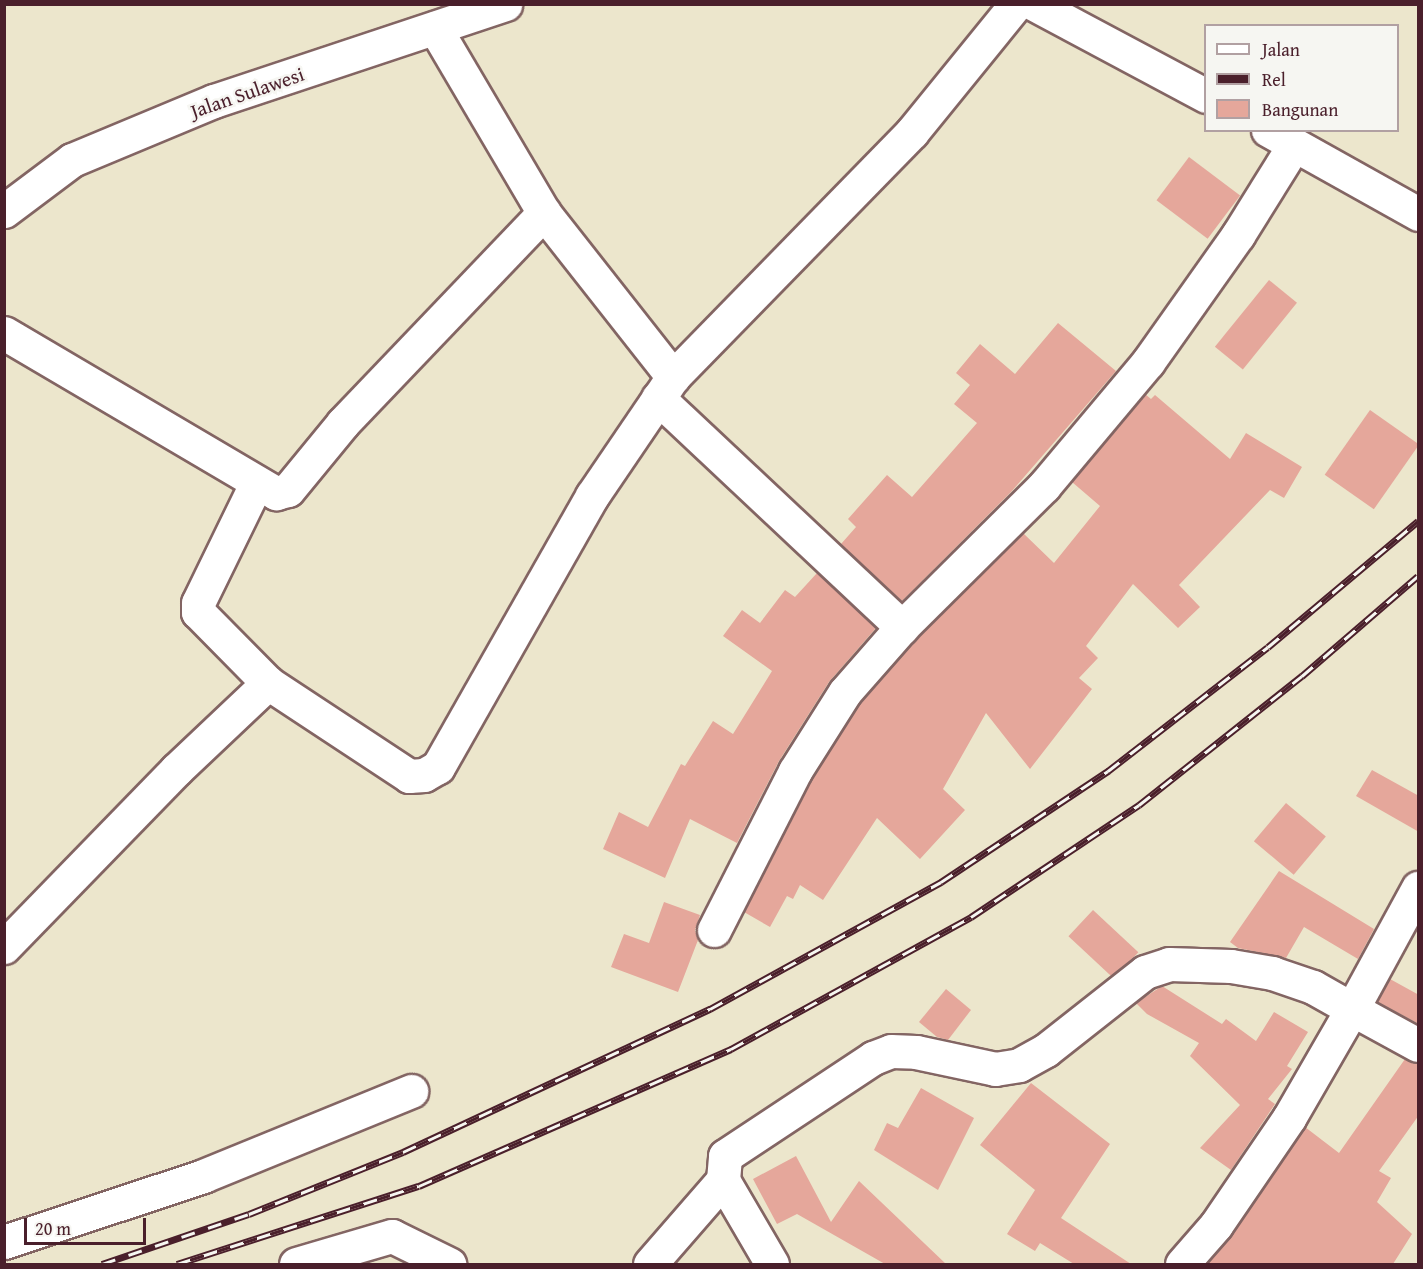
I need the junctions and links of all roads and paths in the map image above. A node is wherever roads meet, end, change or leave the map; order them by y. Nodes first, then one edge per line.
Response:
1 (505, 4) edge
2 (1016, 4) edge
3 (1034, 4) edge
4 (435, 28) junction
5 (1204, 95) edge
6 (1281, 138) edge
7 (4, 211) edge
8 (544, 213) junction
9 (1419, 214) edge
10 (4, 333) edge
11 (666, 388) junction
12 (256, 484) junction
13 (902, 627) junction
14 (268, 683) junction
15 (1419, 888) edge
16 (714, 930) dead end
17 (4, 947) edge
18 (1352, 1009) junction
19 (1419, 1045) edge
20 (411, 1091) dead end
21 (723, 1180) junction
22 (4, 1242) edge
23 (296, 1264) edge
24 (449, 1264) edge
25 (650, 1264) edge
26 (772, 1264) edge
27 (1182, 1264) edge

1 - 4 street, Jalan Sulawesi
2 - 11 street
3 - 5 street
4 - 7 street, Jalan Sulawesi
4 - 8 street
6 - 9 street
6 - 13 street
8 - 11 street
8 - 12 street
10 - 12 street
11 - 13 street
11 - 14 street
12 - 14 street
13 - 16 street
14 - 17 street
15 - 18 street
18 - 19 street
18 - 21 street
18 - 27 street
20 - 22 street
21 - 25 street
21 - 26 street
23 - 24 street

